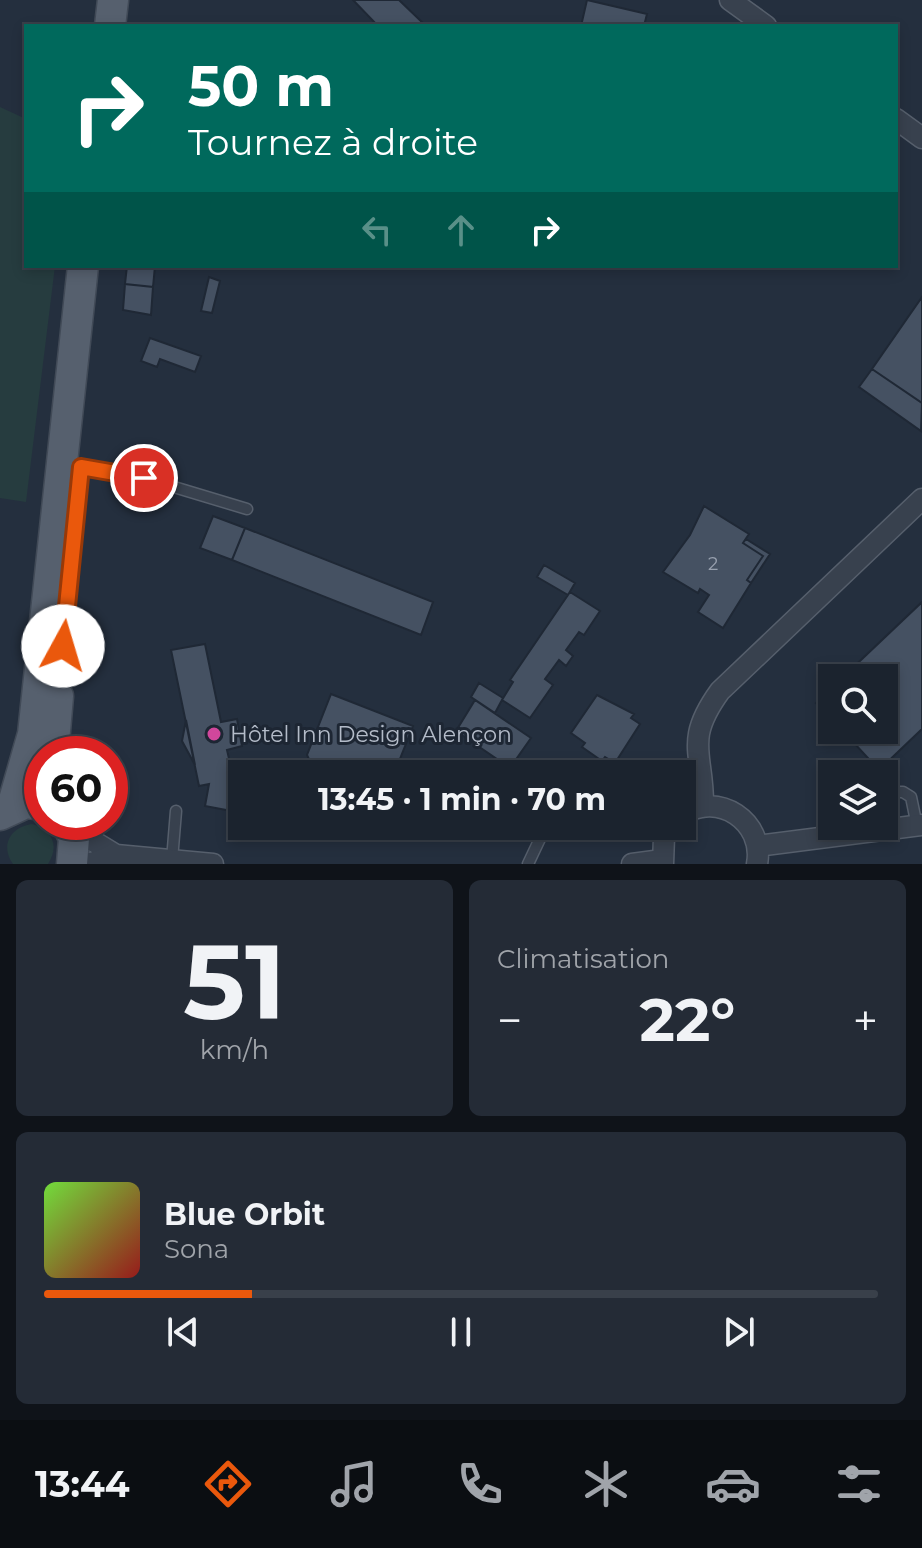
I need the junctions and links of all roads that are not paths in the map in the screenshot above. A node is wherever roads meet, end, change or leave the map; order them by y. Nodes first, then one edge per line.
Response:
1 (113, 0) edge
2 (131, 0) edge
3 (730, 0) edge
4 (110, 24) edge
5 (128, 24) edge
6 (763, 24) edge
7 (898, 120) edge
8 (922, 138) edge
9 (83, 268) edge
10 (101, 268) edge
11 (81, 467) junction
12 (922, 499) edge
13 (247, 509) dead end
14 (55, 736) edge
15 (898, 792) edge
16 (703, 807) junction
17 (18, 809) edge
18 (696, 810) edge
19 (176, 811) dead end
20 (919, 825) edge
21 (72, 840) edge
22 (93, 840) edge
23 (539, 840) edge
24 (664, 840) edge
25 (116, 855) junction
26 (757, 855) edge
27 (172, 860) junction
28 (662, 862) edge
29 (72, 864) edge
30 (88, 864) edge
31 (213, 864) edge
32 (528, 864) edge
33 (632, 864) edge

1 - 4 main road
2 - 5 main road
3 - 6 street
7 - 8 street
9 - 17 main road
10 - 11 main road
11 - 13 lane
11 - 14 main road
12 - 16 street
15 - 20 lane
16 - 18 street
16 - 26 street
19 - 27 lane
20 - 26 street
21 - 29 main road
22 - 25 street
23 - 32 lane
24 - 28 street
25 - 27 street
25 - 30 street
27 - 31 street
28 - 33 street

